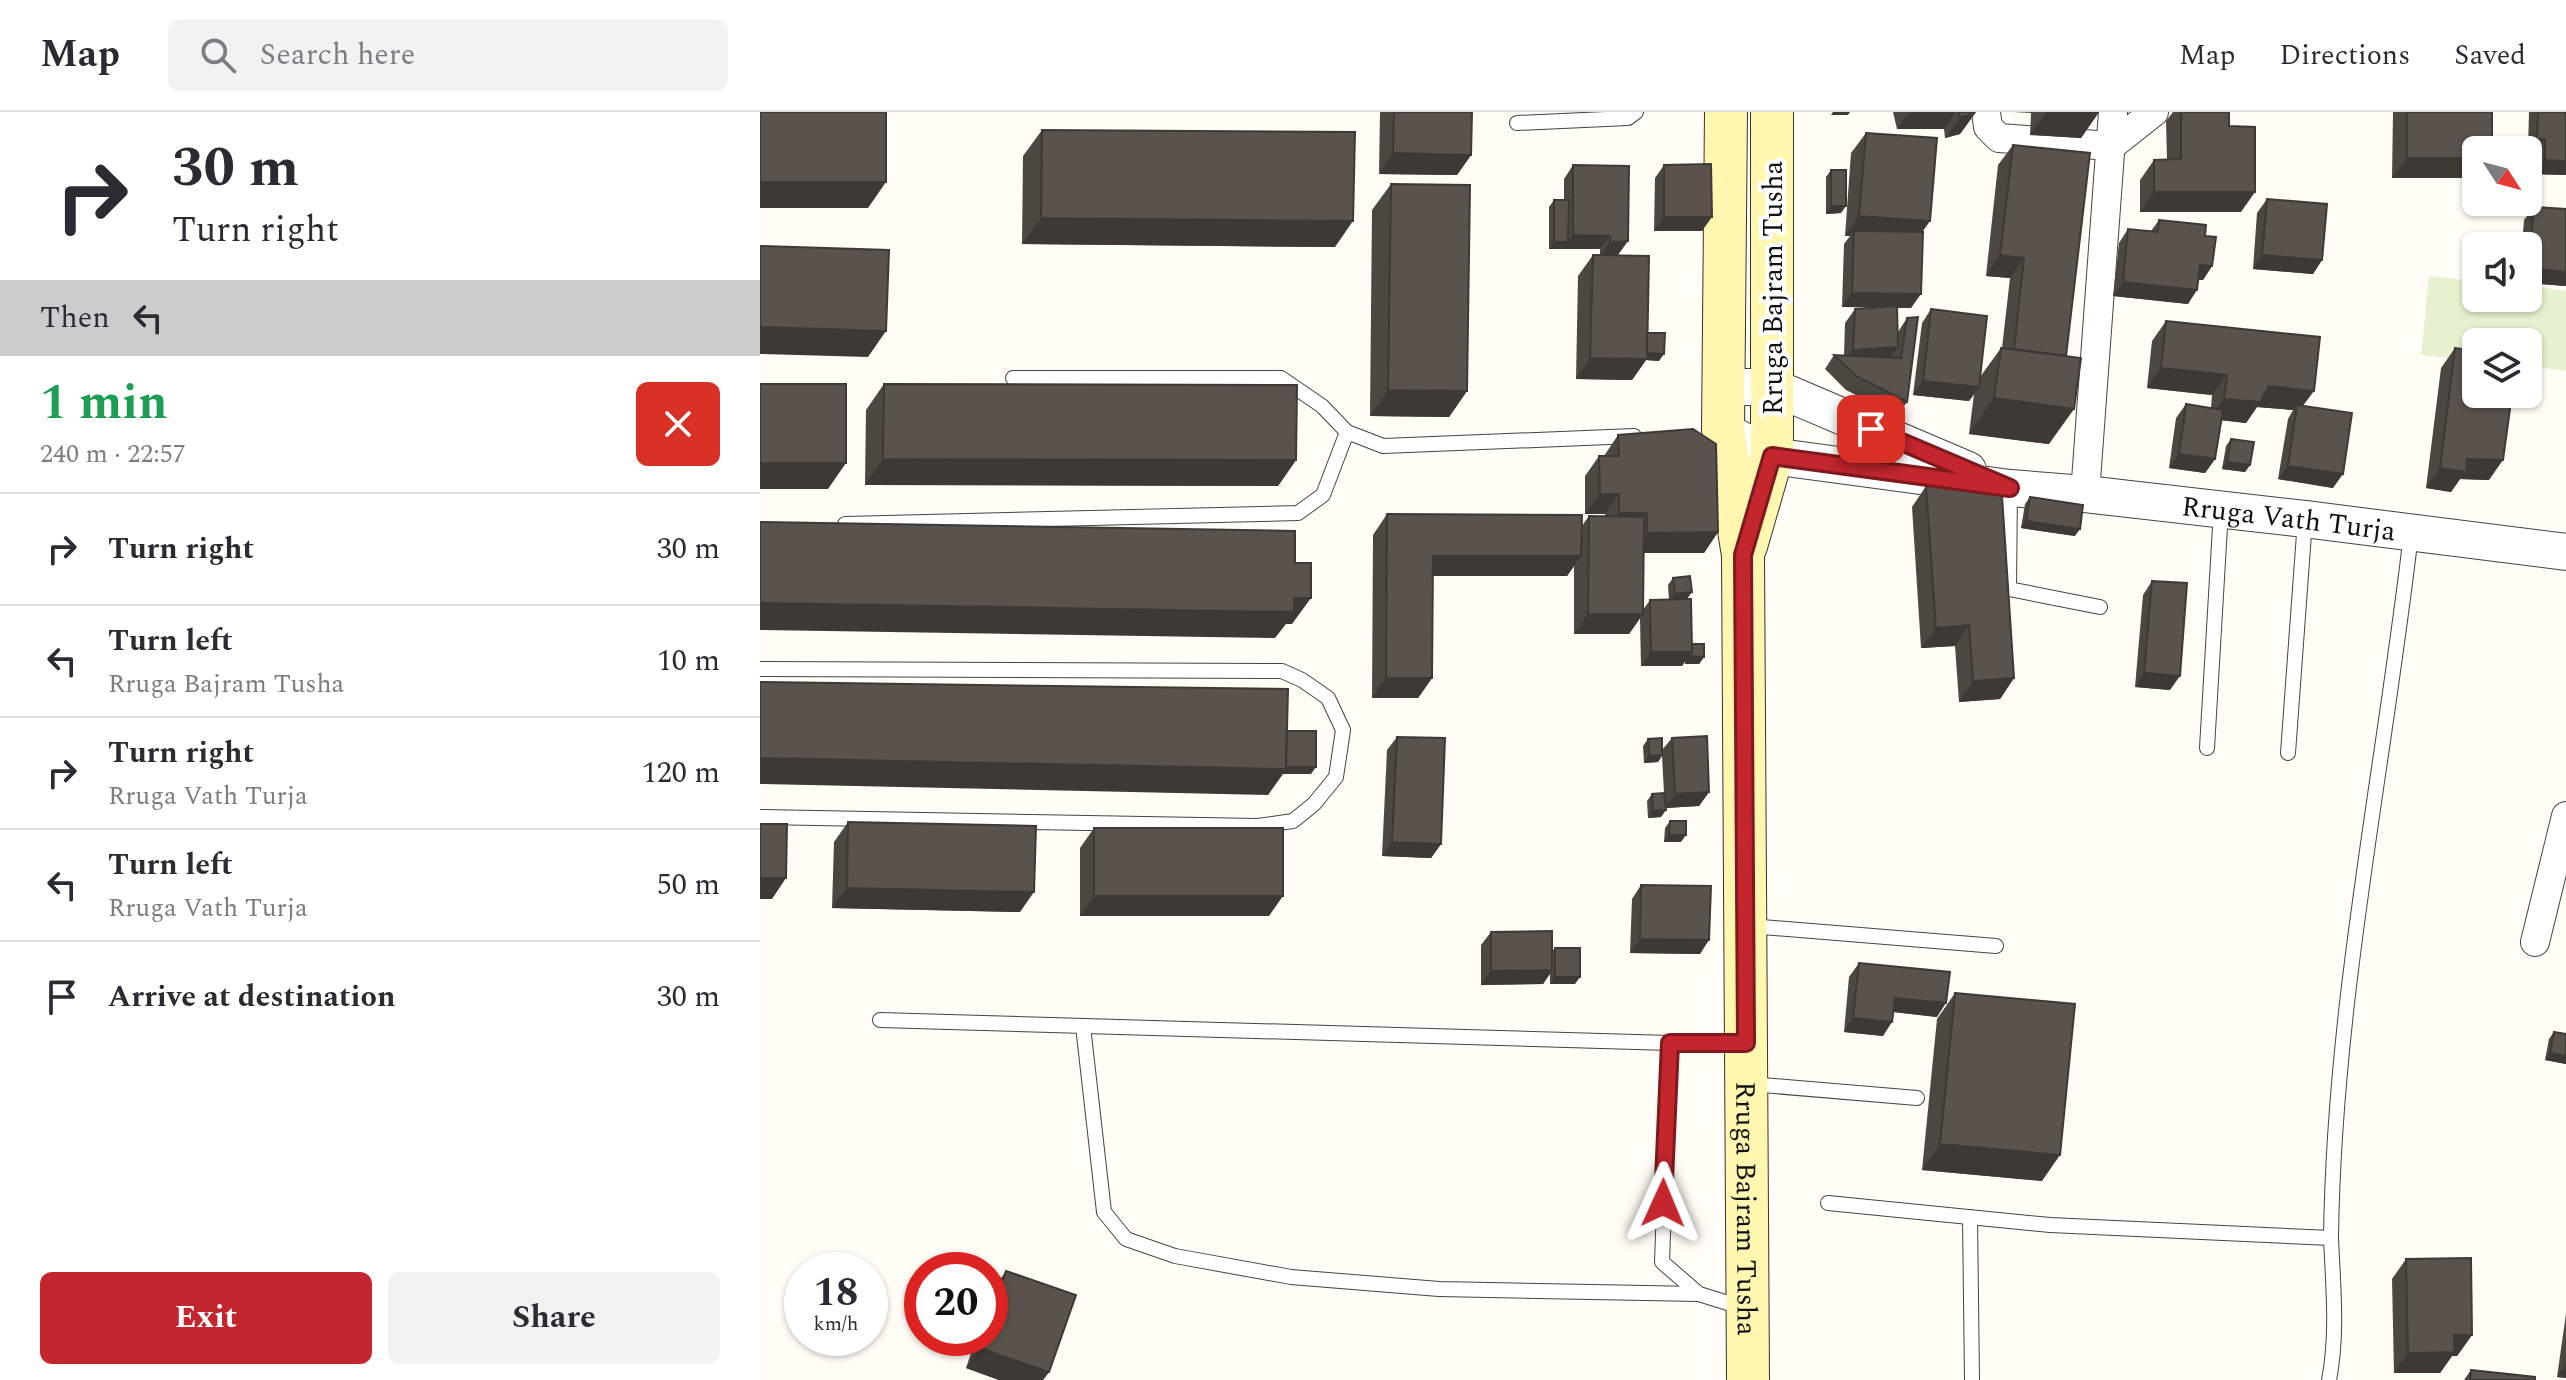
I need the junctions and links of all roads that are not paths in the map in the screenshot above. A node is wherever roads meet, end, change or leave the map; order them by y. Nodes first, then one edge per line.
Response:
1 (1636, 112) edge
2 (1726, 112) edge
3 (1772, 112) edge
4 (1986, 112) edge
5 (2113, 112) edge
6 (2154, 112) edge
7 (1517, 123) dead end
8 (2111, 146) junction
9 (1013, 378) dead end
10 (1722, 387) junction
11 (1773, 387) junction
12 (1716, 431) junction
13 (1347, 432) junction
14 (1651, 435) edge
15 (1772, 456) junction
16 (2010, 488) junction
17 (2085, 494) junction
18 (2221, 510) junction
19 (2305, 519) junction
20 (823, 525) edge
21 (2411, 534) junction
22 (2553, 547) edge
23 (1743, 555) junction
24 (2100, 607) dead end
25 (760, 669) edge
26 (2207, 748) dead end
27 (2288, 753) dead end
28 (2566, 816) edge
29 (760, 817) edge
30 (1745, 926) junction
31 (2535, 942) dead end
32 (1996, 946) dead end
33 (880, 1020) dead end
34 (1083, 1026) junction
35 (1670, 1043) junction
36 (1746, 1063) junction
37 (1917, 1098) dead end
38 (1828, 1203) dead end
39 (1970, 1217) junction
40 (2331, 1238) junction
41 (1699, 1294) junction
42 (1748, 1309) junction
43 (1748, 1380) edge
44 (1972, 1380) edge
45 (2329, 1380) edge

1 - 7 lane
2 - 10 main road, Rruga Bajram Tusha
3 - 11 main road, Rruga Bajram Tusha
4 - 8 street
5 - 8 street
6 - 8 street
8 - 17 street
9 - 13 lane
10 - 11 street
10 - 12 main road, Rruga Bajram Tusha
11 - 15 main road, Rruga Bajram Tusha
11 - 16 street, Rruga Vath Turja
12 - 15 street
12 - 23 main road, Rruga Bajram Tusha
13 - 14 lane
13 - 20 lane
15 - 16 street, Rruga Vath Turja
15 - 23 main road, Rruga Bajram Tusha
16 - 17 street, Rruga Vath Turja
16 - 24 lane
17 - 18 street, Rruga Vath Turja
18 - 19 street, Rruga Vath Turja
18 - 26 lane
19 - 21 street, Rruga Vath Turja
19 - 27 lane
21 - 22 street, Rruga Vath Turja
21 - 40 lane
23 - 30 main road, Rruga Bajram Tusha
25 - 29 lane
28 - 31 street
30 - 32 lane
30 - 36 main road, Rruga Bajram Tusha
33 - 34 lane
34 - 35 lane
34 - 41 lane
35 - 36 lane
35 - 41 lane
36 - 37 lane
36 - 42 main road, Rruga Bajram Tusha
38 - 39 lane
39 - 40 lane
39 - 44 lane
40 - 45 lane
41 - 42 lane
42 - 43 main road, Rruga Bajram Tusha

